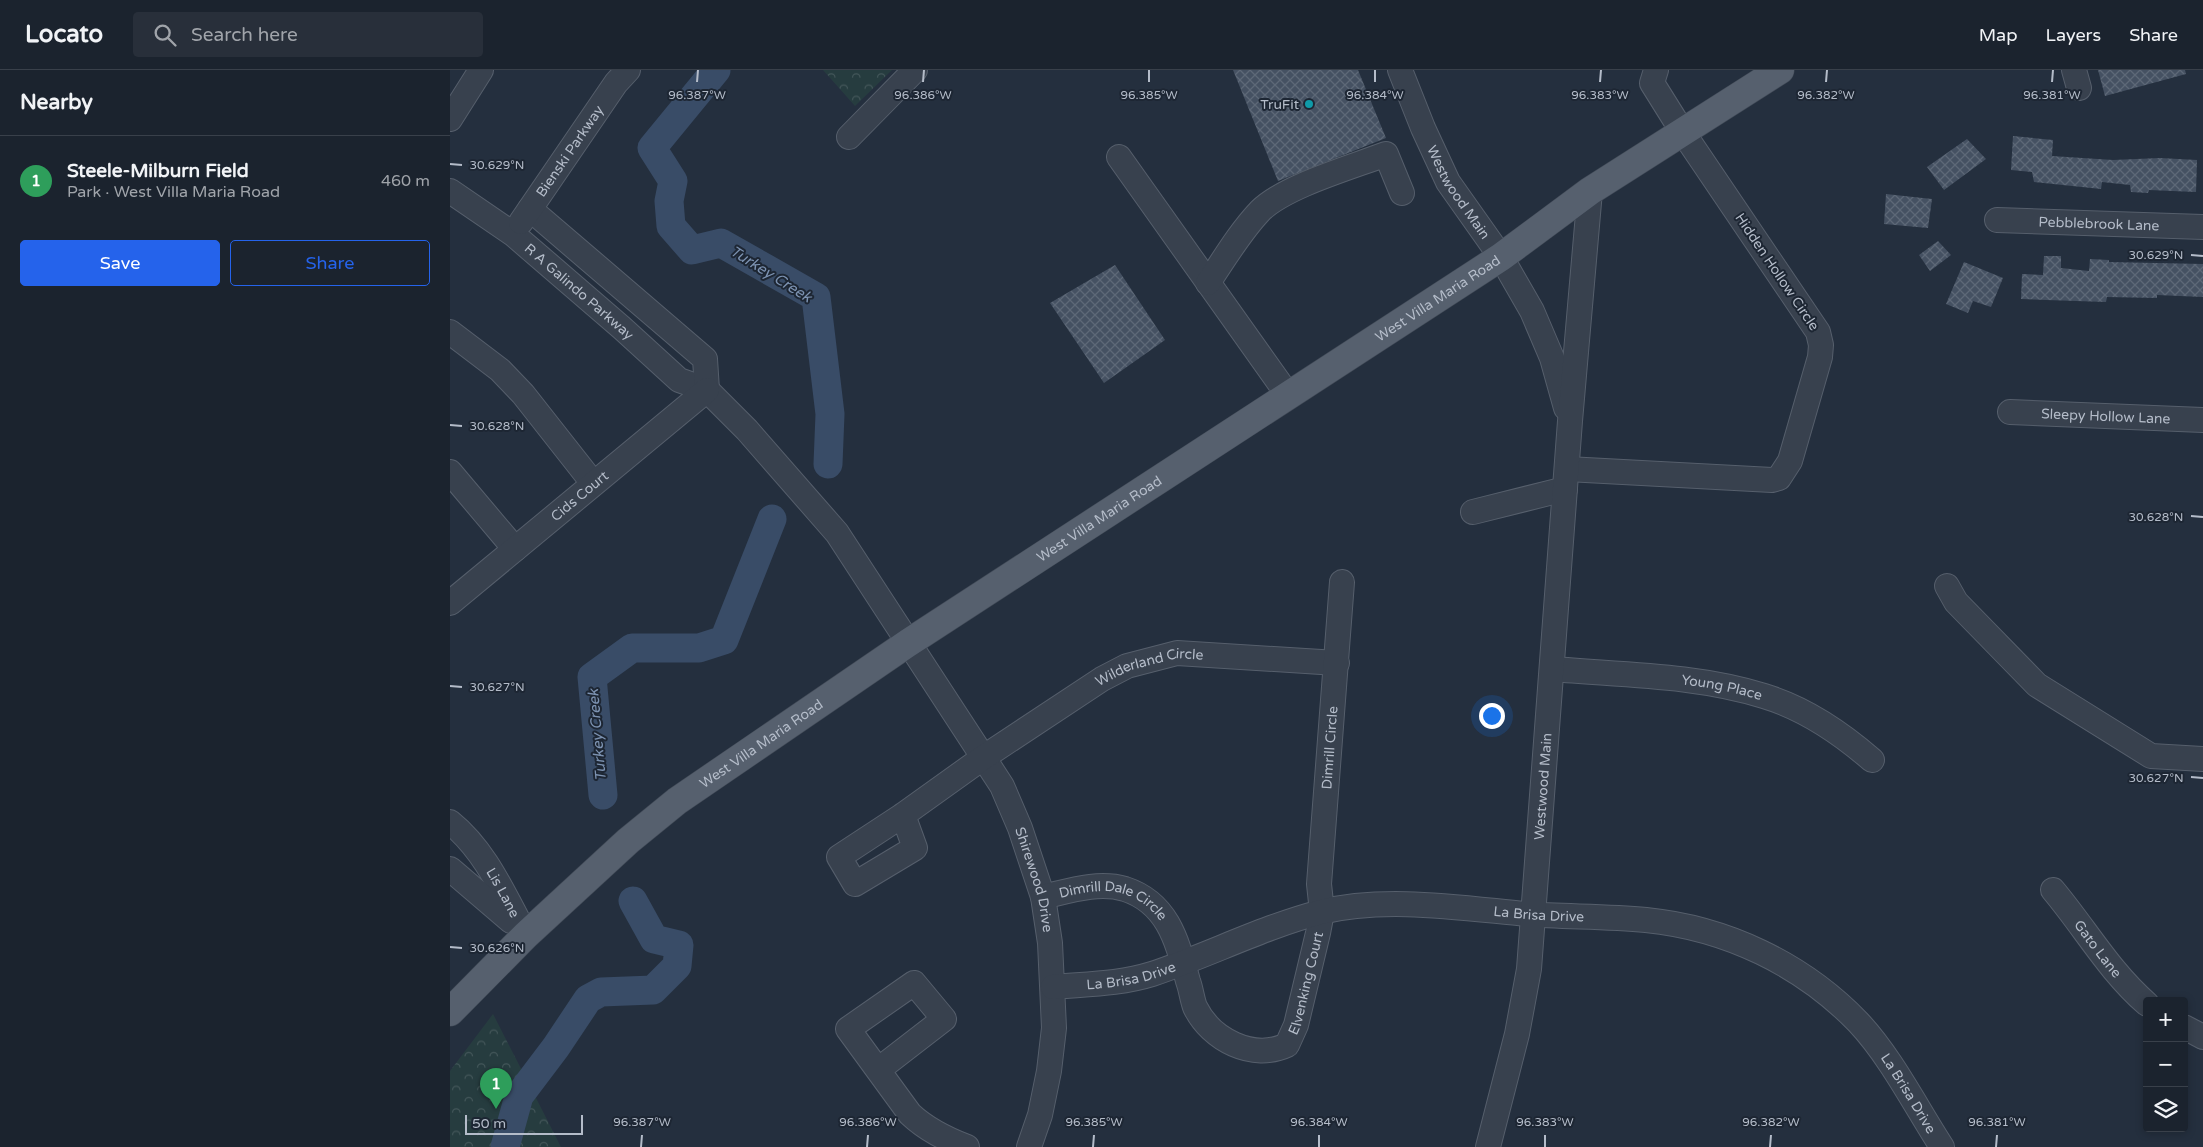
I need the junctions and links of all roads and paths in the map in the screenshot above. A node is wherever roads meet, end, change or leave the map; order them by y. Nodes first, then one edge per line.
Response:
1 (481, 70) edge
2 (628, 70) edge
3 (915, 70) edge
4 (1400, 70) edge
5 (1656, 70) edge
6 (1780, 70) edge
7 (450, 119) edge
8 (1682, 131) junction
9 (849, 137) dead end
10 (1119, 158) dead end
11 (450, 191) edge
12 (1590, 191) junction
13 (1402, 193) dead end
14 (530, 209) junction
15 (1997, 220) dead end
16 (2203, 227) edge
17 (514, 234) junction
18 (1501, 257) junction
19 (1208, 283) junction
20 (450, 332) edge
21 (707, 390) junction
22 (1288, 395) junction
23 (2010, 412) dead end
24 (2203, 420) edge
25 (1570, 421) junction
26 (450, 472) edge
27 (1566, 479) junction
28 (593, 483) junction
29 (1473, 512) dead end
30 (515, 549) junction
31 (1342, 582) dead end
32 (1947, 586) dead end
33 (450, 602) edge
34 (908, 643) junction
35 (1337, 663) junction
36 (1553, 669) junction
37 (984, 757) junction
38 (2203, 759) edge
39 (1872, 760) dead end
40 (904, 815) dead end
41 (450, 822) edge
42 (450, 868) edge
43 (2053, 890) dead end
44 (1043, 897) junction
45 (1322, 912) junction
46 (1535, 914) junction
47 (526, 935) junction
48 (1183, 961) junction
49 (1052, 987) junction
50 (2143, 1000) edge
51 (450, 1012) edge
52 (2188, 1029) edge
53 (2203, 1037) edge
54 (878, 1070) dead end
55 (968, 1147) edge
56 (1029, 1147) edge
57 (1488, 1147) edge
58 (1942, 1147) edge

1 - 7 street
2 - 14 street, Bienski Parkway
3 - 9 street
4 - 18 street, Westwood Main
5 - 8 street, Hidden Hollow Circle
6 - 8 main road, West Villa Maria Road
8 - 12 main road, West Villa Maria Road
8 - 27 street, Hidden Hollow Circle
10 - 19 street
11 - 17 street, R A Galindo Parkway
12 - 18 main road, West Villa Maria Road
12 - 25 street, Westwood Main
13 - 19 street
14 - 17 street, Bienski Parkway
14 - 21 street
15 - 16 street, Pebblebrook Lane
17 - 21 street, R A Galindo Parkway
18 - 22 main road, West Villa Maria Road
18 - 25 street, Westwood Main
19 - 22 street
20 - 28 street
21 - 28 street, Cids Court
21 - 34 street, R A Galindo Parkway
22 - 34 main road, West Villa Maria Road
23 - 24 street, Sleepy Hollow Lane
25 - 27 street, Westwood Main
26 - 30 street
27 - 29 street, Hidden Hollow Circle
27 - 36 street, Westwood Main
28 - 30 street, Cids Court
30 - 33 street, Cids Court
31 - 35 street, Dimrill Circle
32 - 38 street
34 - 37 street, Shirewood Drive
34 - 47 main road, West Villa Maria Road
35 - 37 street, Wilderland Circle
35 - 45 street, Dimrill Circle
36 - 39 street, Young Place
36 - 46 street, Westwood Main
37 - 40 street, Wilderland Circle
37 - 44 street, Shirewood Drive
41 - 47 street, Lis Lane
42 - 47 street, Lis Lane
43 - 50 street, Gato Lane
44 - 48 street, Dimrill Dale Circle
44 - 49 street, Shirewood Drive
45 - 46 street, La Brisa Drive
45 - 48 street, La Brisa Drive
45 - 48 street, Elvenking Court
46 - 57 street, Westwood Main
46 - 58 street, La Brisa Drive
47 - 51 main road, West Villa Maria Road
48 - 49 street, La Brisa Drive
49 - 56 street, Shirewood Drive
52 - 53 street
54 - 55 street

